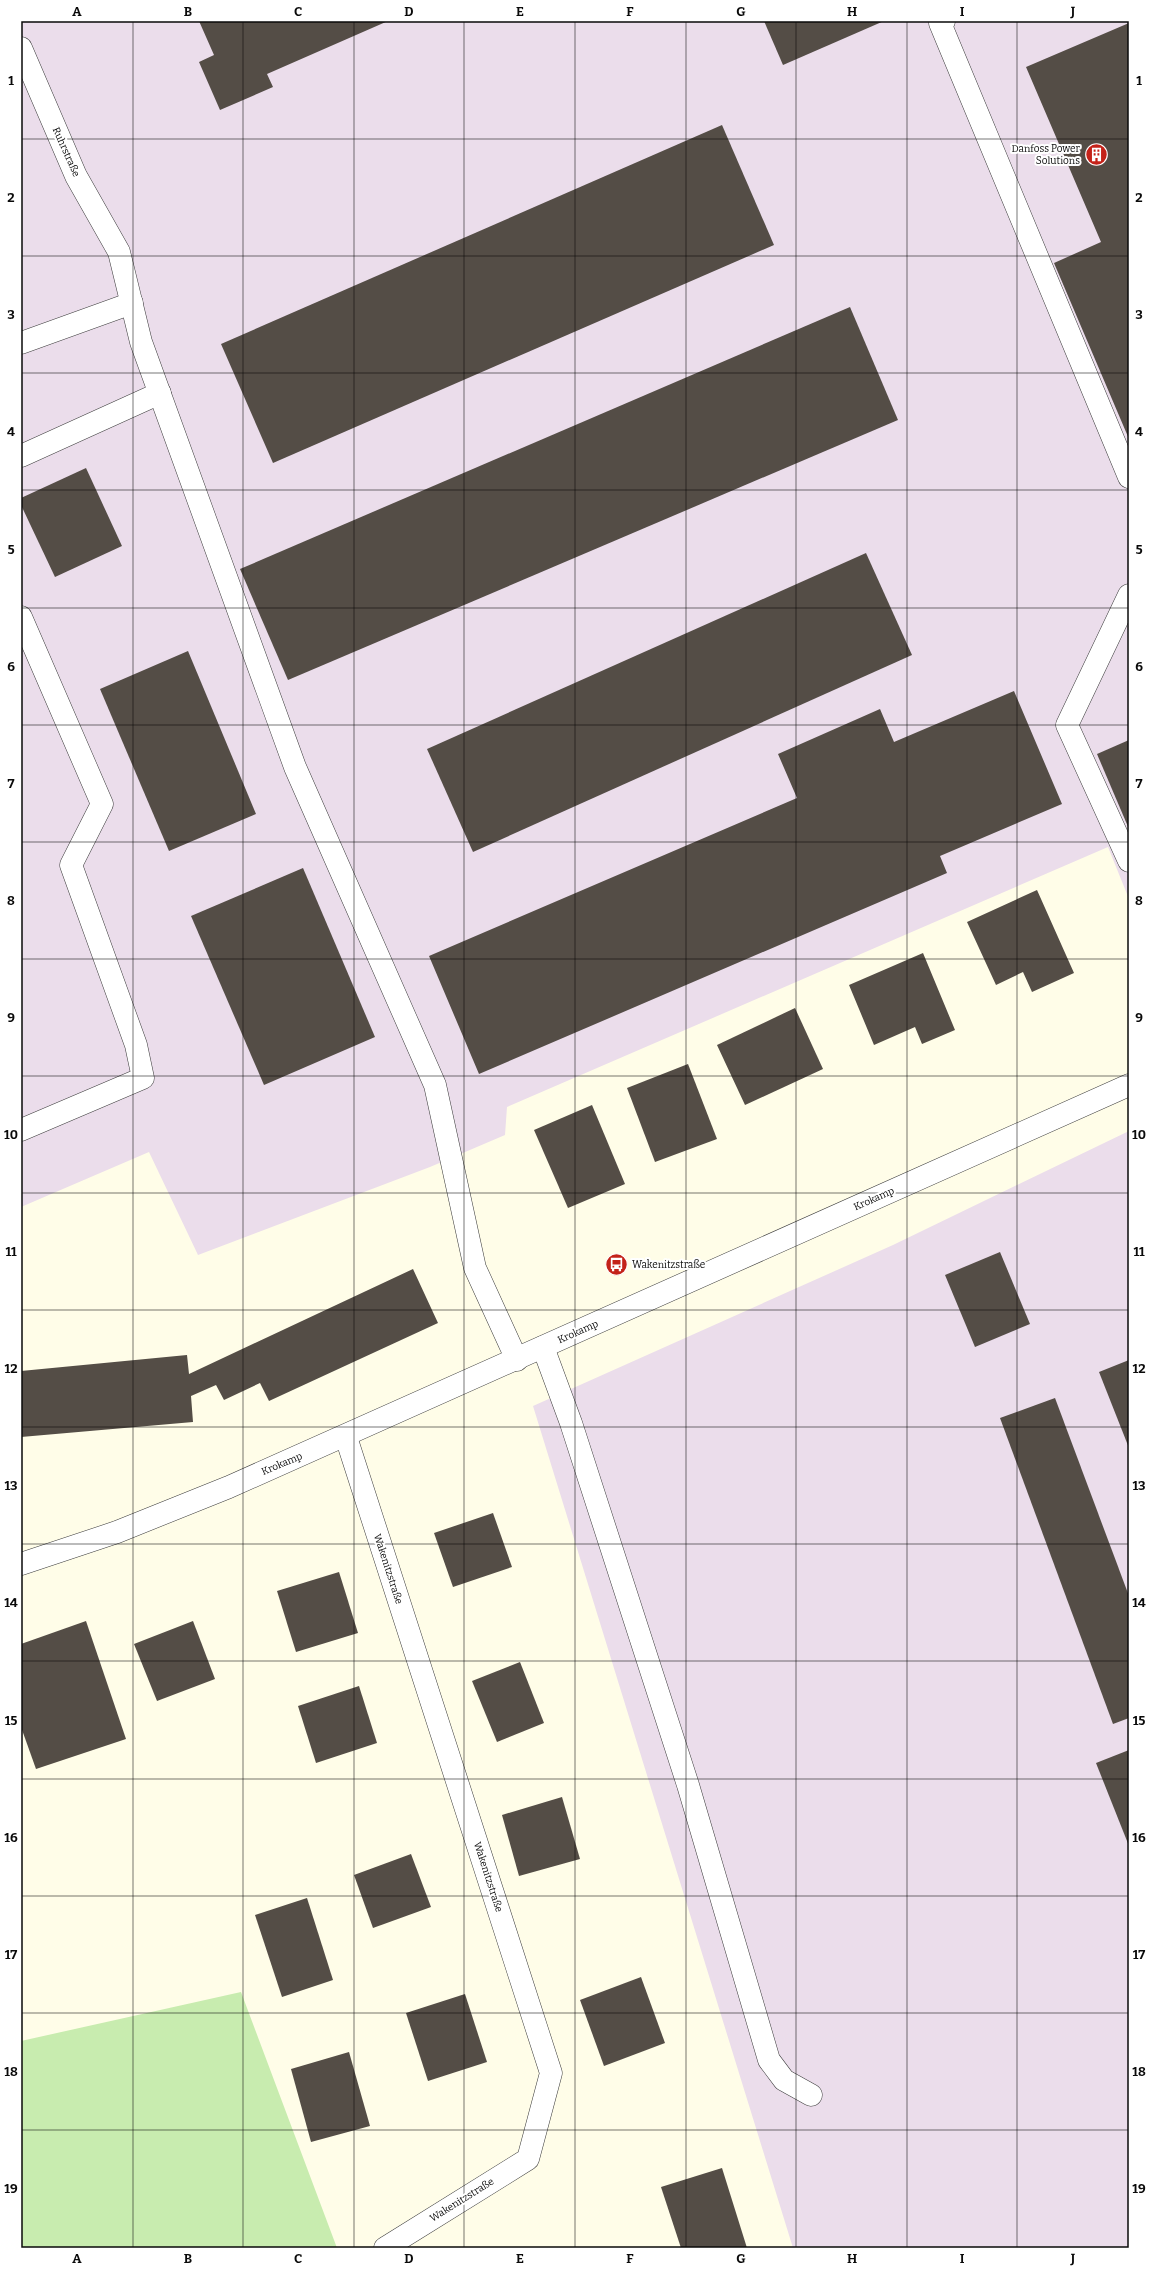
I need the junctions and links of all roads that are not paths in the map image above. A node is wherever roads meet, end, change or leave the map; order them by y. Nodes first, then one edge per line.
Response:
1 (944, 21) edge
2 (21, 48) edge
3 (132, 303) junction
4 (21, 343) edge
5 (160, 393) junction
6 (21, 456) edge
7 (1129, 477) edge
8 (1129, 595) edge
9 (21, 617) edge
10 (1129, 861) edge
11 (1129, 1085) edge
12 (21, 1130) edge
13 (543, 1347) junction
14 (516, 1360) junction
15 (346, 1437) junction
16 (21, 1564) edge
17 (811, 2095) dead end
18 (385, 2248) edge

1 - 7 street
2 - 3 street, Ruhrstraße
3 - 4 street
3 - 5 street, Ruhrstraße
5 - 6 street
5 - 14 street, Ruhrstraße
8 - 10 street
9 - 12 street
11 - 13 street, Krokamp
13 - 14 street, Krokamp
13 - 17 street
14 - 15 street, Krokamp
15 - 16 street, Krokamp
15 - 18 street, Wakenitzstraße

